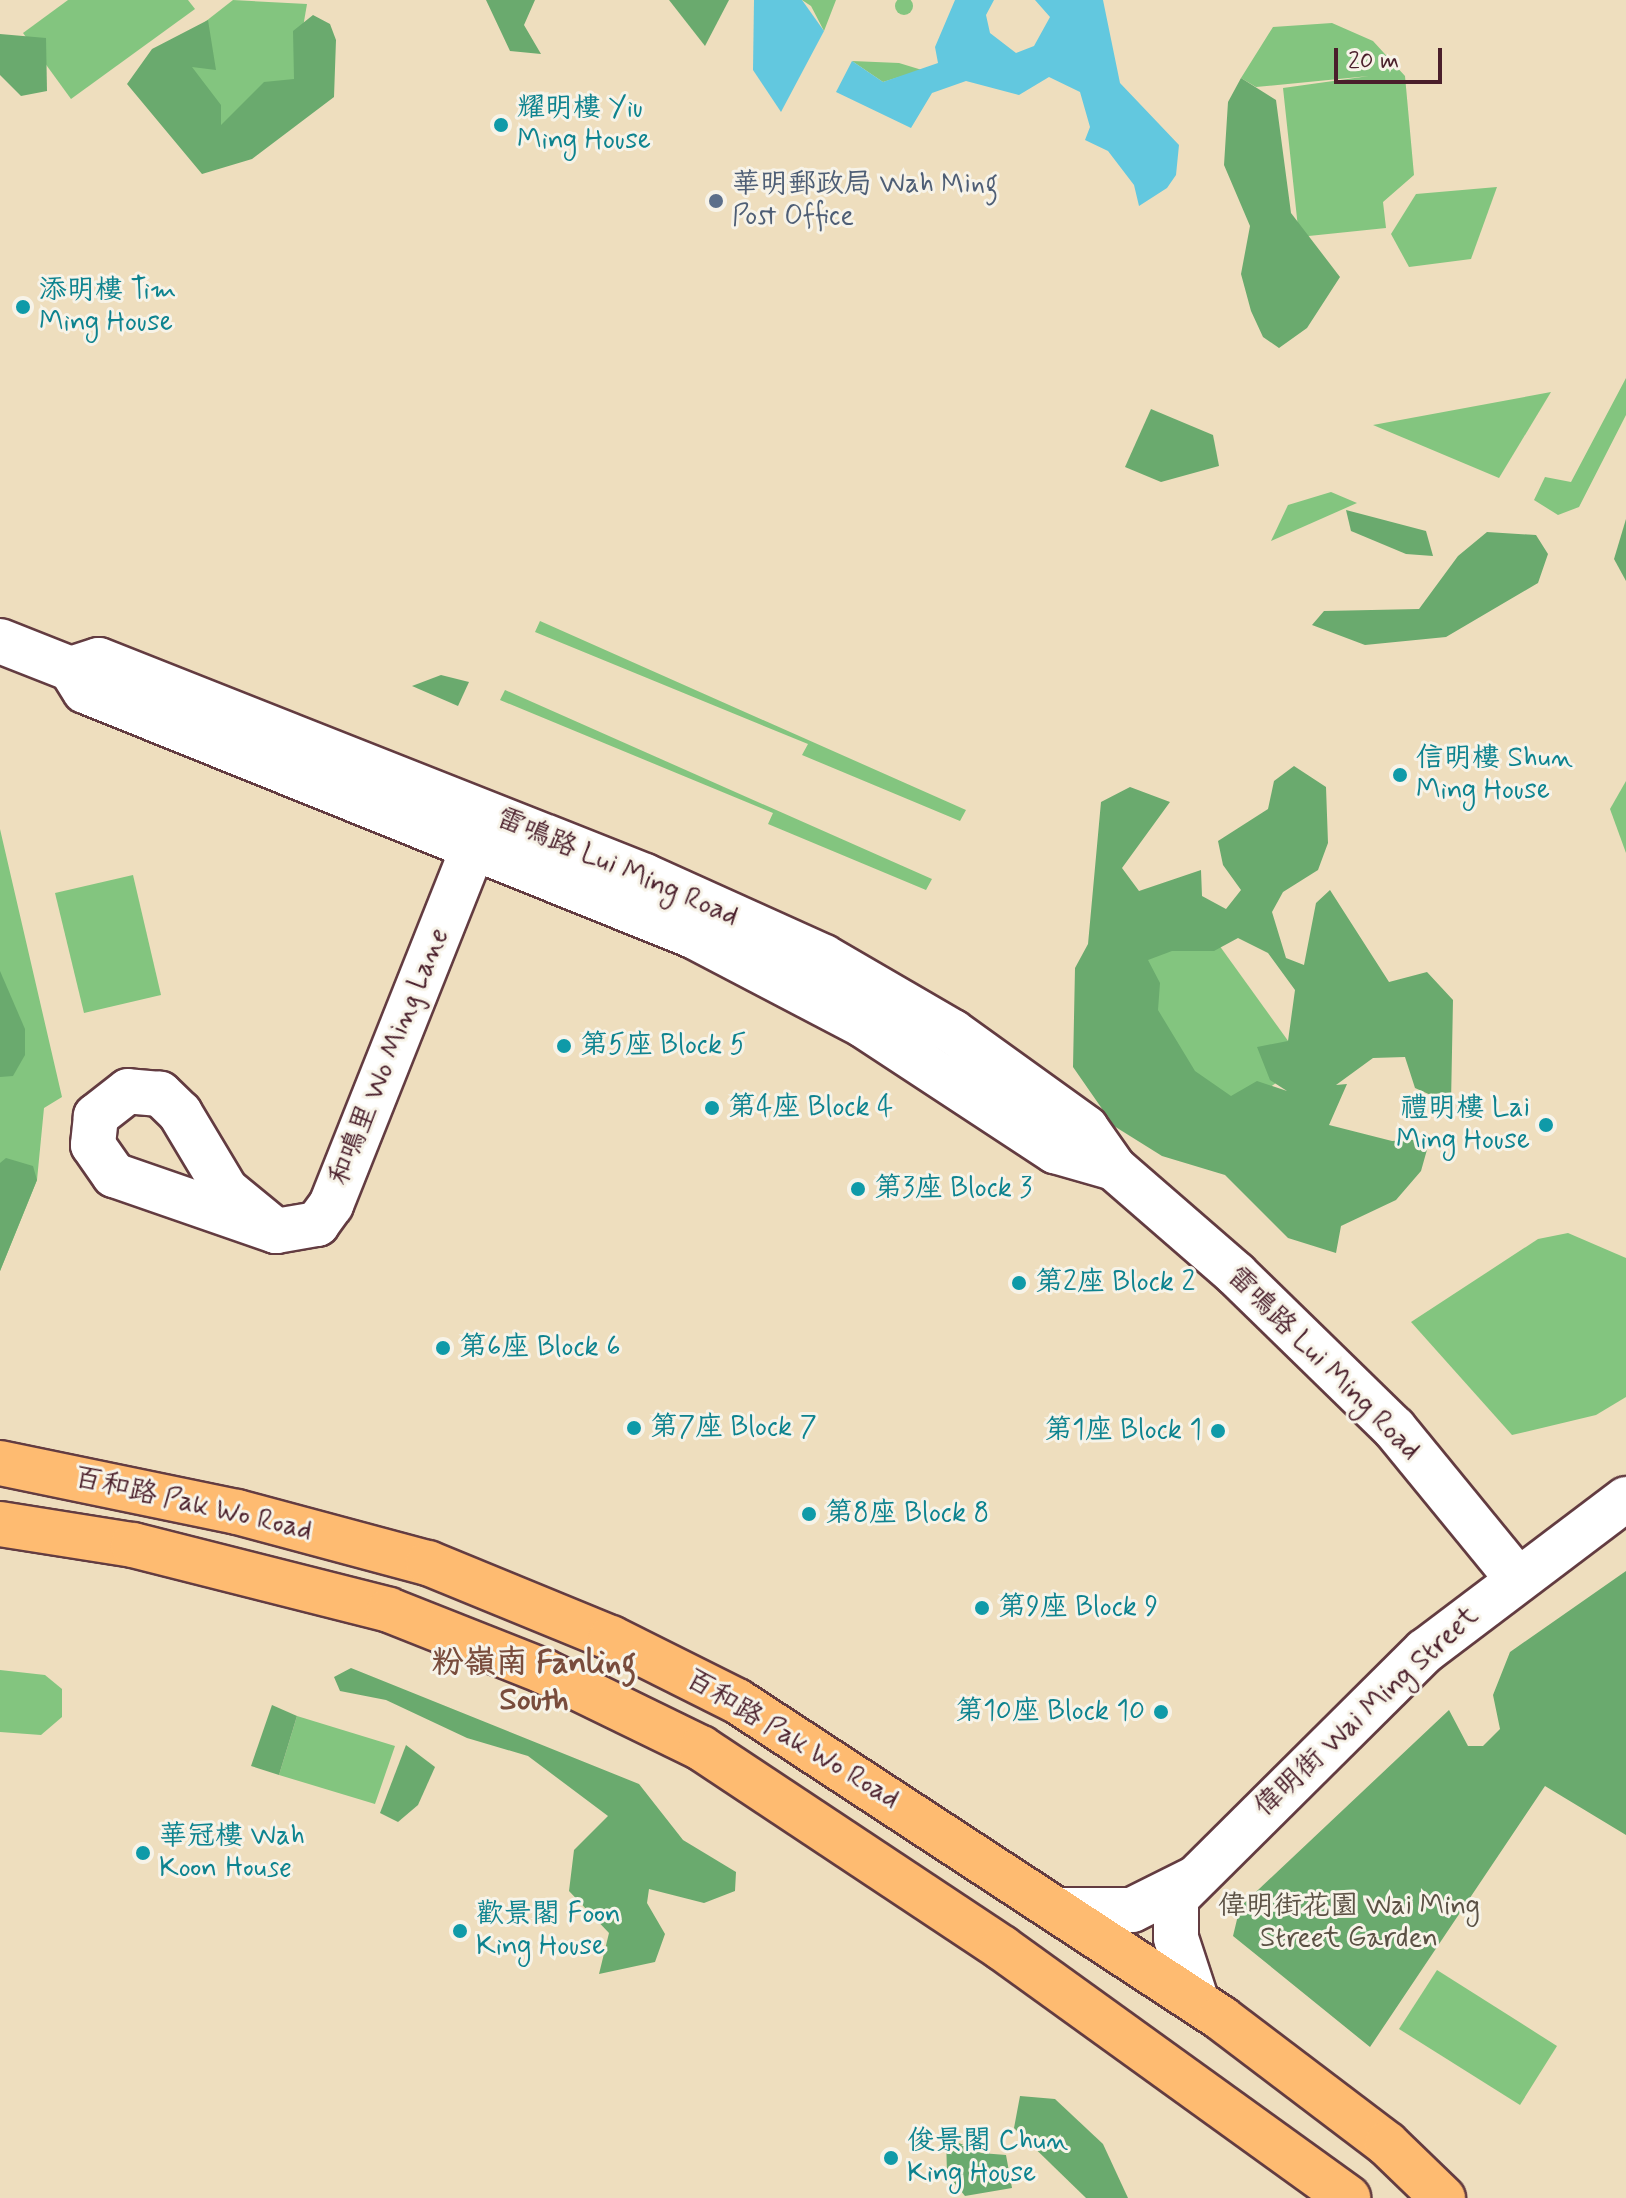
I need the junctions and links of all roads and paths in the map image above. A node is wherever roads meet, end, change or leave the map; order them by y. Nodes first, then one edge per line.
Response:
1 (0, 641) edge
2 (71, 669) junction
3 (473, 848) junction
4 (1114, 1168) junction
5 (276, 1231) dead end
6 (0, 1463) edge
7 (1626, 1499) edge
8 (0, 1524) edge
9 (1515, 1576) junction
10 (1194, 1879) junction
11 (1062, 1910) junction
12 (1197, 2002) junction
13 (1348, 2198) edge
14 (1443, 2198) edge

1 - 2 street, 雷鳴路 Lui Ming Road
2 - 3 street, 雷鳴路 Lui Ming Road
2 - 4 street, 雷鳴路 Lui Ming Road
3 - 4 street, 雷鳴路 Lui Ming Road
3 - 5 street, 和鳴里 Wo Ming Lane
4 - 9 street, 雷鳴路 Lui Ming Road
6 - 11 main road, 百和路 Pak Wo Road
7 - 9 street, 偉明街 Wai Ming Street
8 - 13 main road, 百和路 Pak Wo Road
9 - 10 street, 偉明街 Wai Ming Street
10 - 11 street, 偉明街 Wai Ming Street
10 - 12 street, 偉明街 Wai Ming Street
11 - 12 main road, 百和路 Pak Wo Road
12 - 14 main road, 百和路 Pak Wo Road

